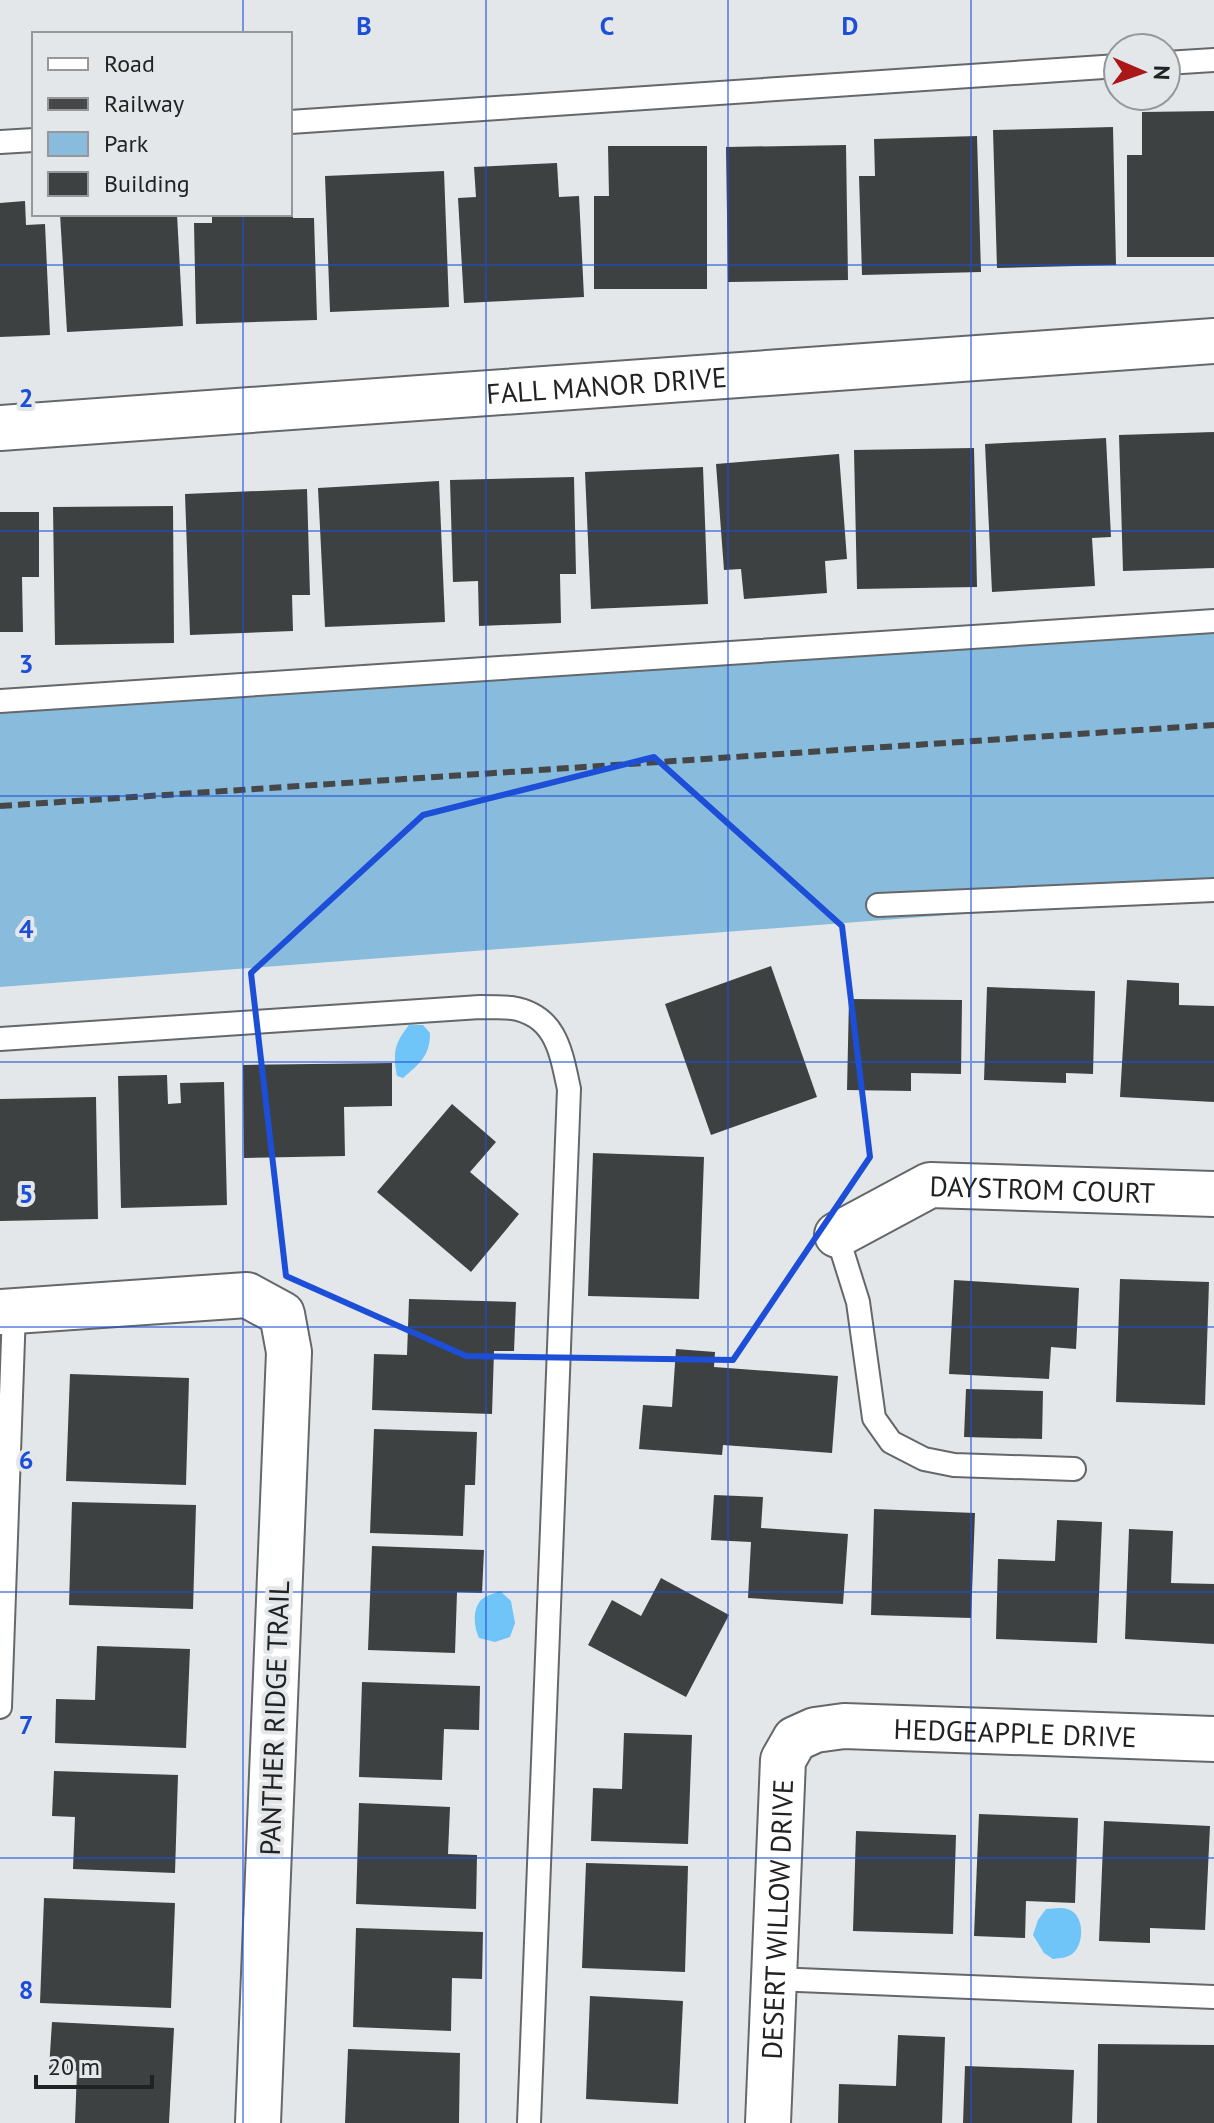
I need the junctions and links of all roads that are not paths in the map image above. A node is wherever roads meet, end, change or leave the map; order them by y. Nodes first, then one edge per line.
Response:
1 (1214, 60) edge
2 (1182, 62) edge
3 (1102, 67) edge
4 (292, 122) edge
5 (32, 140) edge
6 (0, 142) edge
7 (1214, 341) edge
8 (0, 428) edge
9 (1214, 621) edge
10 (0, 701) edge
11 (1214, 890) edge
12 (878, 905) dead end
13 (0, 1039) edge
14 (1214, 1194) edge
15 (837, 1235) joint
16 (7, 1312) edge
17 (1074, 1469) dead end
18 (0, 1707) edge
19 (815, 1730) joint
20 (1214, 1739) edge
21 (774, 1979) junction
22 (1214, 1997) edge
23 (258, 2123) edge
24 (529, 2123) edge
25 (768, 2123) edge

1 - 2 lane
3 - 4 lane
5 - 6 lane
7 - 8 street, FALL MANOR DRIVE
9 - 10 lane
11 - 12 lane
13 - 24 lane
14 - 15 street, DAYSTROM COURT
15 - 17 lane
16 - 18 lane
16 - 23 street, PANTHER RIDGE TRAIL
19 - 20 street, HEDGEAPPLE DRIVE
19 - 21 street, DESERT WILLOW DRIVE
21 - 22 lane
21 - 25 street, DESERT WILLOW DRIVE

